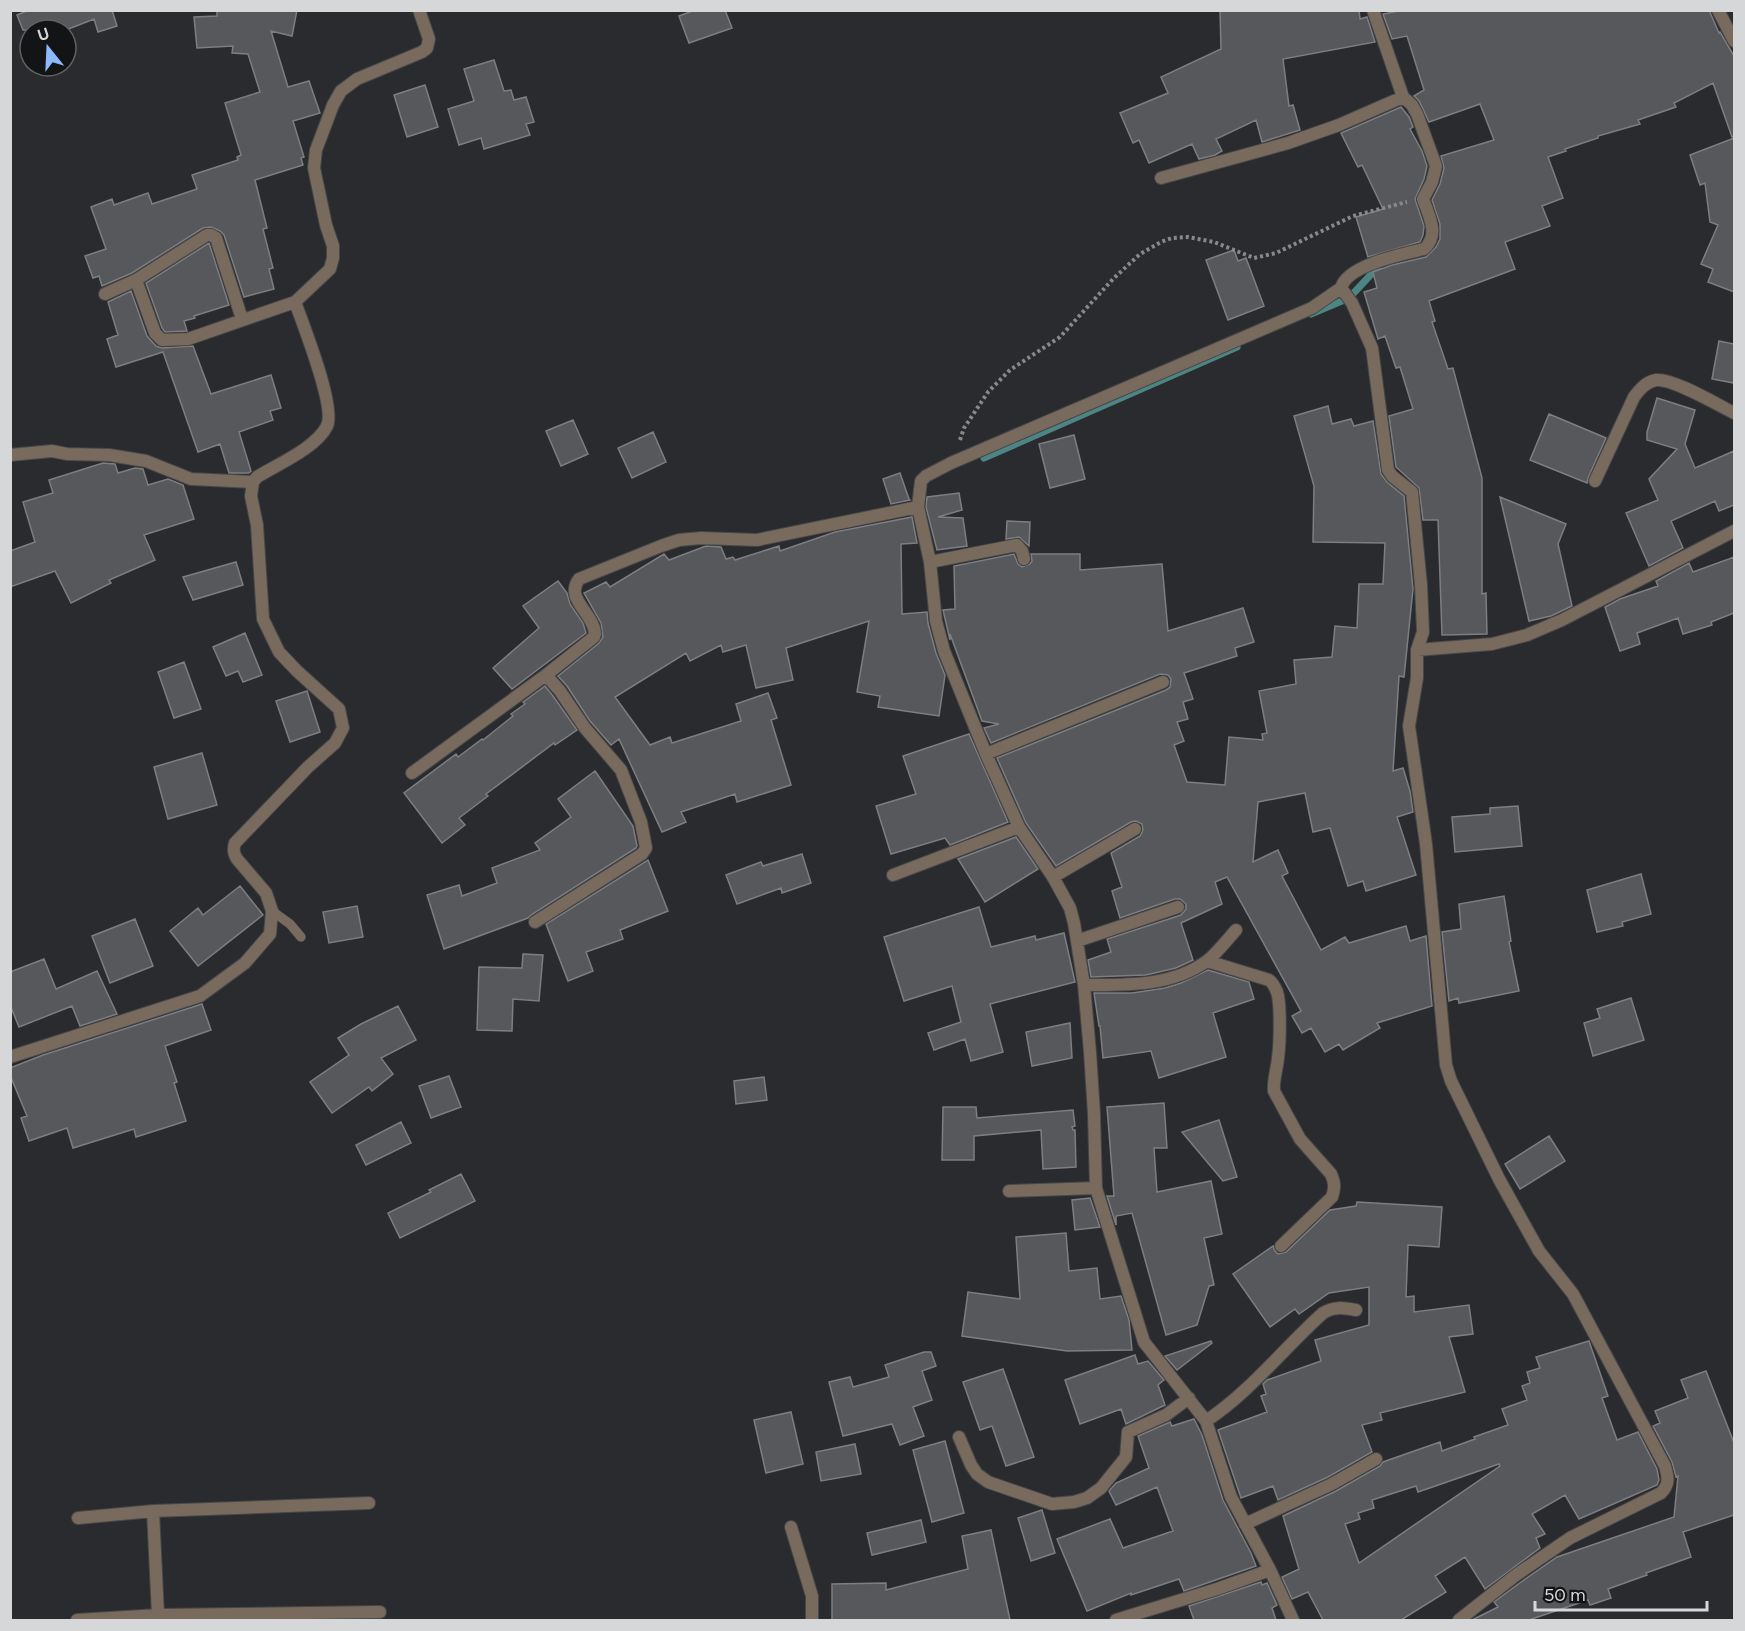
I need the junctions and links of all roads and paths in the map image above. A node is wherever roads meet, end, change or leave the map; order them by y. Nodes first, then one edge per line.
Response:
1 (419, 10) edge
2 (1373, 10) edge
3 (1718, 10) edge
4 (1734, 41) edge
5 (1402, 97) junction
6 (1161, 178) dead end
7 (1424, 199) junction
8 (136, 280) junction
9 (1342, 290) junction
10 (105, 294) dead end
11 (295, 302) junction
12 (242, 319) junction
13 (1734, 413) edge
14 (10, 455) edge
15 (951, 463) junction
16 (1594, 481) dead end
17 (253, 482) junction
18 (918, 507) junction
19 (1734, 531) edge
20 (1024, 559) dead end
21 (930, 562) junction
22 (1417, 650) junction
23 (546, 675) junction
24 (1162, 682) dead end
25 (986, 754) junction
26 (412, 773) dead end
27 (1018, 827) junction
28 (1135, 829) dead end
29 (893, 875) dead end
30 (1053, 877) junction
31 (1178, 907) dead end
32 (272, 911) junction
33 (535, 922) dead end
34 (1236, 930) dead end
35 (302, 937) dead end
36 (1077, 941) junction
37 (1207, 961) junction
38 (1084, 985) junction
39 (10, 1057) edge
40 (1095, 1188) junction
41 (1009, 1191) dead end
42 (1281, 1246) dead end
43 (1356, 1310) dead end
44 (1189, 1398) junction
45 (1206, 1421) junction
46 (959, 1437) dead end
47 (1376, 1459) dead end
48 (369, 1503) dead end
49 (153, 1510) junction
50 (78, 1518) dead end
51 (1245, 1524) junction
52 (791, 1527) dead end
53 (1270, 1570) junction
54 (380, 1612) dead end
55 (157, 1618) edge
56 (77, 1620) edge
57 (812, 1620) edge
58 (1116, 1620) edge
59 (1293, 1620) edge
60 (1459, 1620) edge

1 - 11 street
2 - 5 street
3 - 4 street
5 - 6 street
5 - 7 street
7 - 9 street
7 - 15 path
8 - 10 street
8 - 12 street
8 - 12 street
9 - 15 street
9 - 22 street
11 - 12 street
11 - 17 street
13 - 16 street
14 - 17 street
15 - 18 street
17 - 32 street
18 - 21 street
18 - 23 street
19 - 22 street
20 - 21 street
21 - 25 street
22 - 60 street
23 - 26 street
23 - 33 street
24 - 25 street
25 - 27 street
27 - 29 street
27 - 30 street
28 - 30 street
30 - 36 street
31 - 36 street
32 - 35 lane
32 - 39 street
34 - 37 street
36 - 38 street
37 - 38 street
37 - 42 street
38 - 40 street
40 - 41 street
40 - 44 street
43 - 45 street
44 - 45 street
44 - 46 street
45 - 51 street
47 - 51 street
48 - 49 street
49 - 50 street
49 - 55 street
51 - 53 street
52 - 57 street
53 - 58 street
53 - 59 street
54 - 55 street
55 - 56 street

